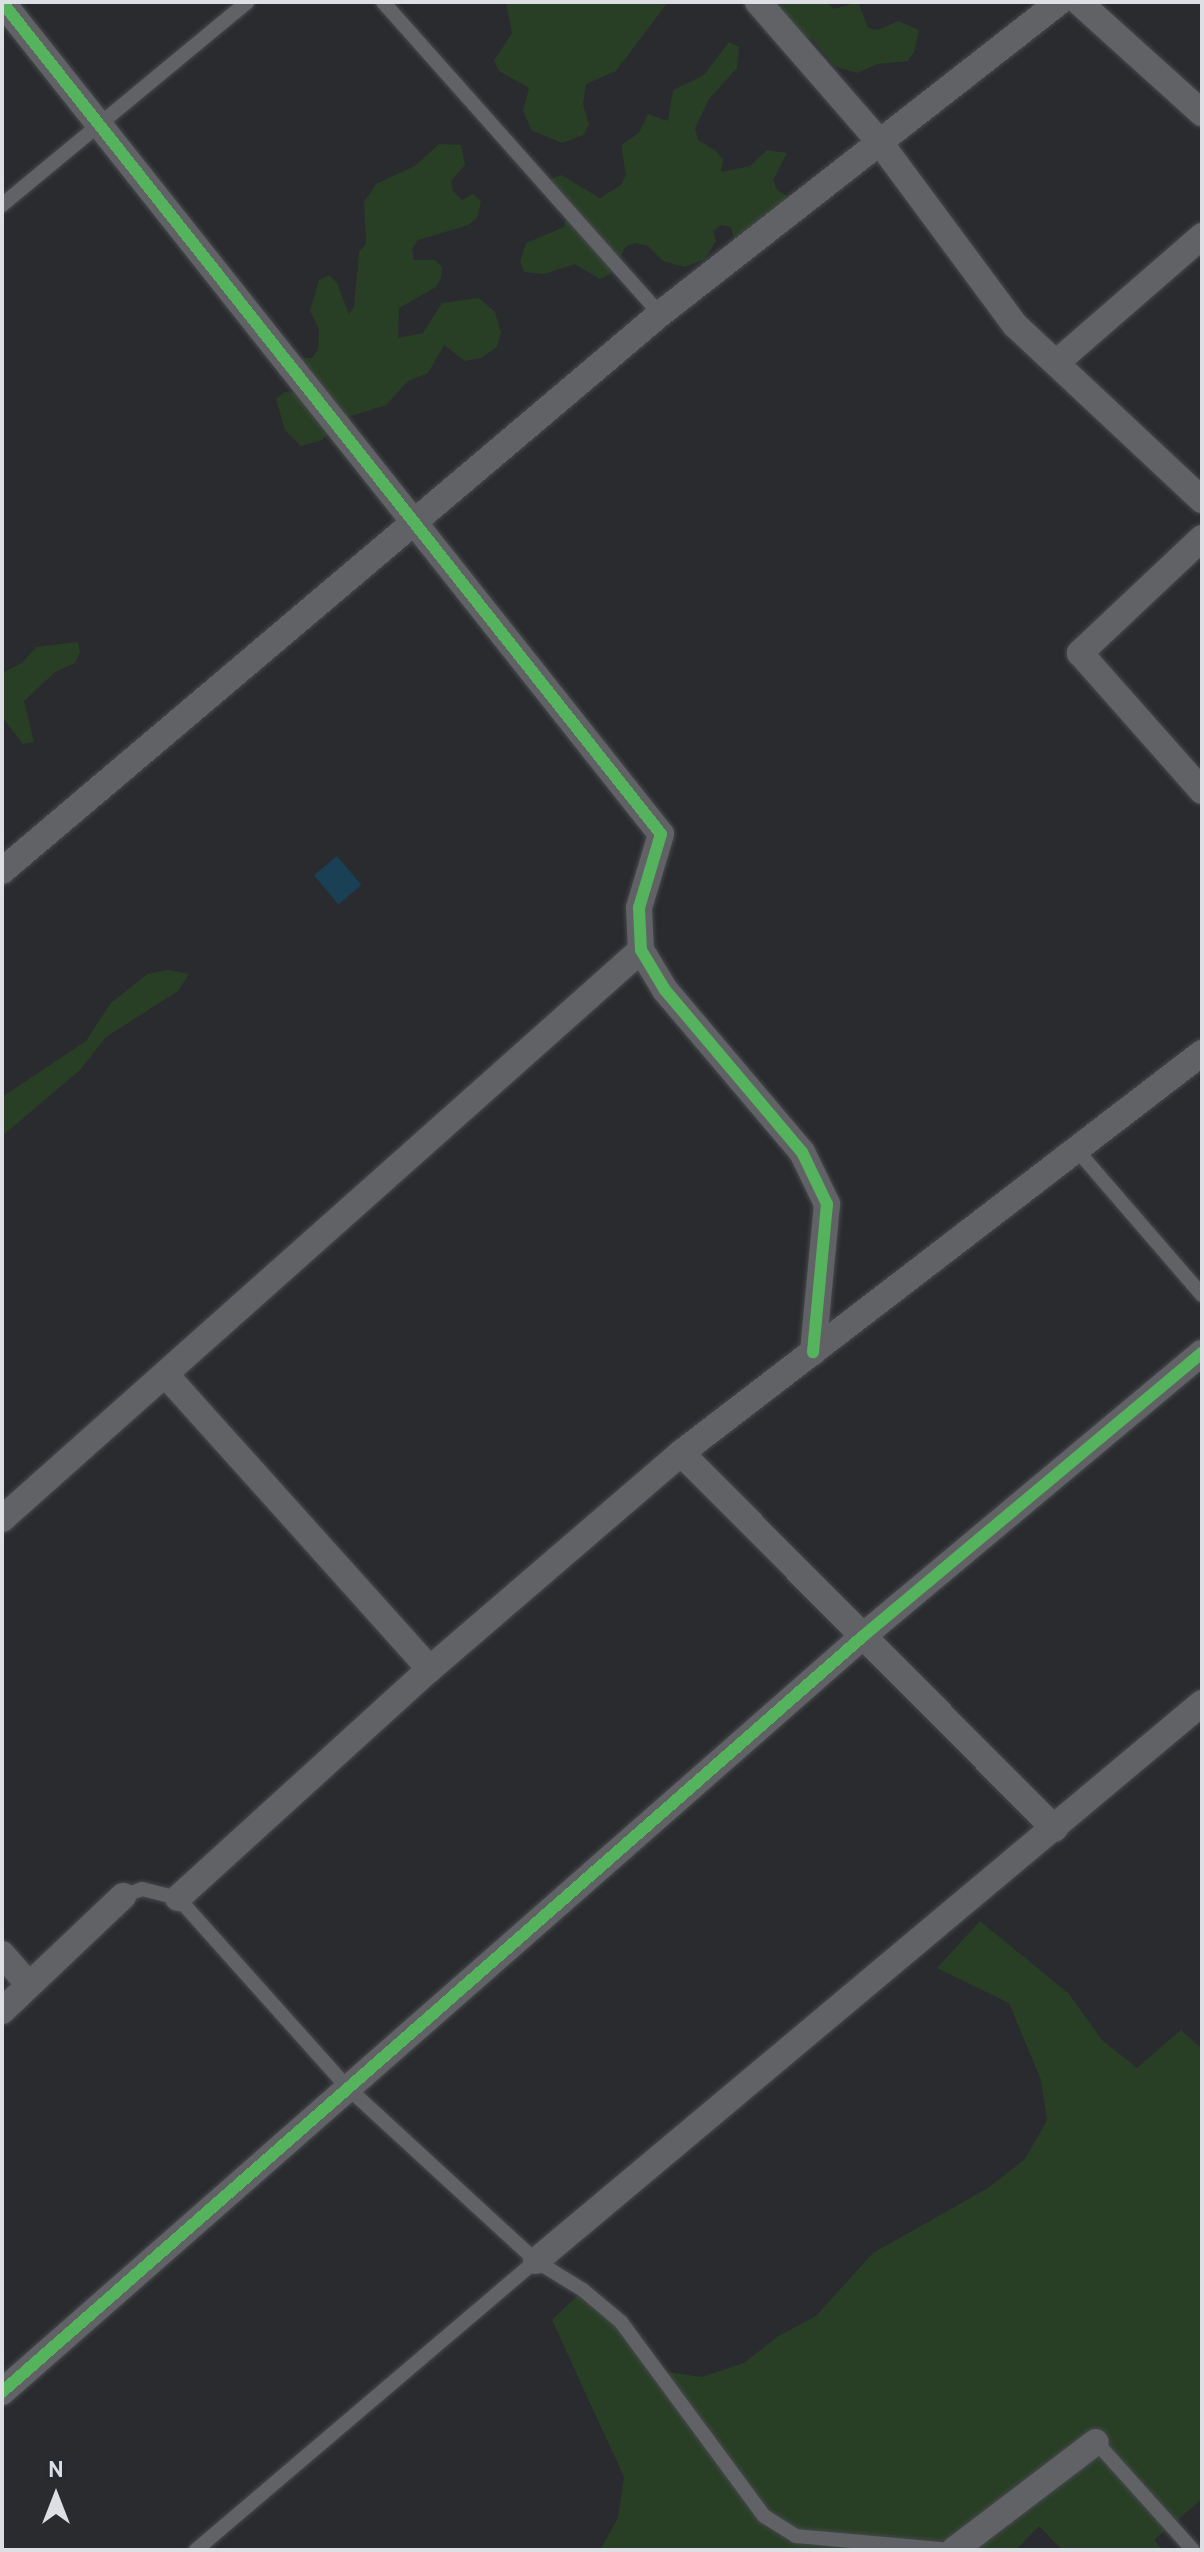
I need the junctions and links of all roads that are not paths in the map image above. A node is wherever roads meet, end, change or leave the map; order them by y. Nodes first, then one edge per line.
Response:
1 (2, 2) edge
2 (247, 2) edge
3 (383, 2) edge
4 (758, 2) edge
5 (1059, 2) edge
6 (1079, 2) edge
7 (1202, 113) edge
8 (100, 124) junction
9 (878, 140) junction
10 (2, 205) edge
11 (1202, 236) edge
12 (660, 314) junction
13 (1056, 363) junction
14 (1202, 500) edge
15 (415, 520) junction
16 (1202, 538) edge
17 (1202, 791) edge
18 (2, 871) edge
19 (641, 950) junction
20 (1202, 1053) edge
21 (1076, 1149) junction
22 (1202, 1295) edge
23 (813, 1352) junction
24 (1202, 1353) edge
25 (166, 1375) junction
26 (681, 1453) junction
27 (2, 1519) edge
28 (862, 1637) junction
29 (430, 1669) junction
30 (1202, 1703) edge
31 (1055, 1829) junction
32 (123, 1896) joint
33 (178, 1898) junction
34 (2, 1954) edge
35 (29, 1985) junction
36 (2, 2011) edge
37 (348, 2088) junction
38 (536, 2261) junction
39 (2, 2392) edge
40 (1096, 2442) joint
41 (196, 2550) edge
42 (951, 2550) edge
43 (1193, 2550) edge

1 - 8 street
2 - 8 lane
3 - 12 lane
4 - 9 street
5 - 9 street
6 - 7 street
8 - 10 lane
8 - 15 street
9 - 12 street
9 - 13 street
11 - 13 street
12 - 15 street
13 - 14 street
15 - 18 street
15 - 19 street
16 - 17 street
19 - 23 street
19 - 25 street
20 - 21 street
21 - 22 lane
21 - 23 street
23 - 26 street
24 - 28 street
25 - 27 street
25 - 29 street
26 - 28 street
26 - 29 street
28 - 31 street
28 - 37 street
29 - 33 street
30 - 31 street
31 - 38 street
32 - 33 lane
32 - 35 street
33 - 37 lane
34 - 35 street
35 - 36 street
37 - 38 lane
37 - 39 street
38 - 41 lane
38 - 42 lane
40 - 42 street
40 - 43 lane

